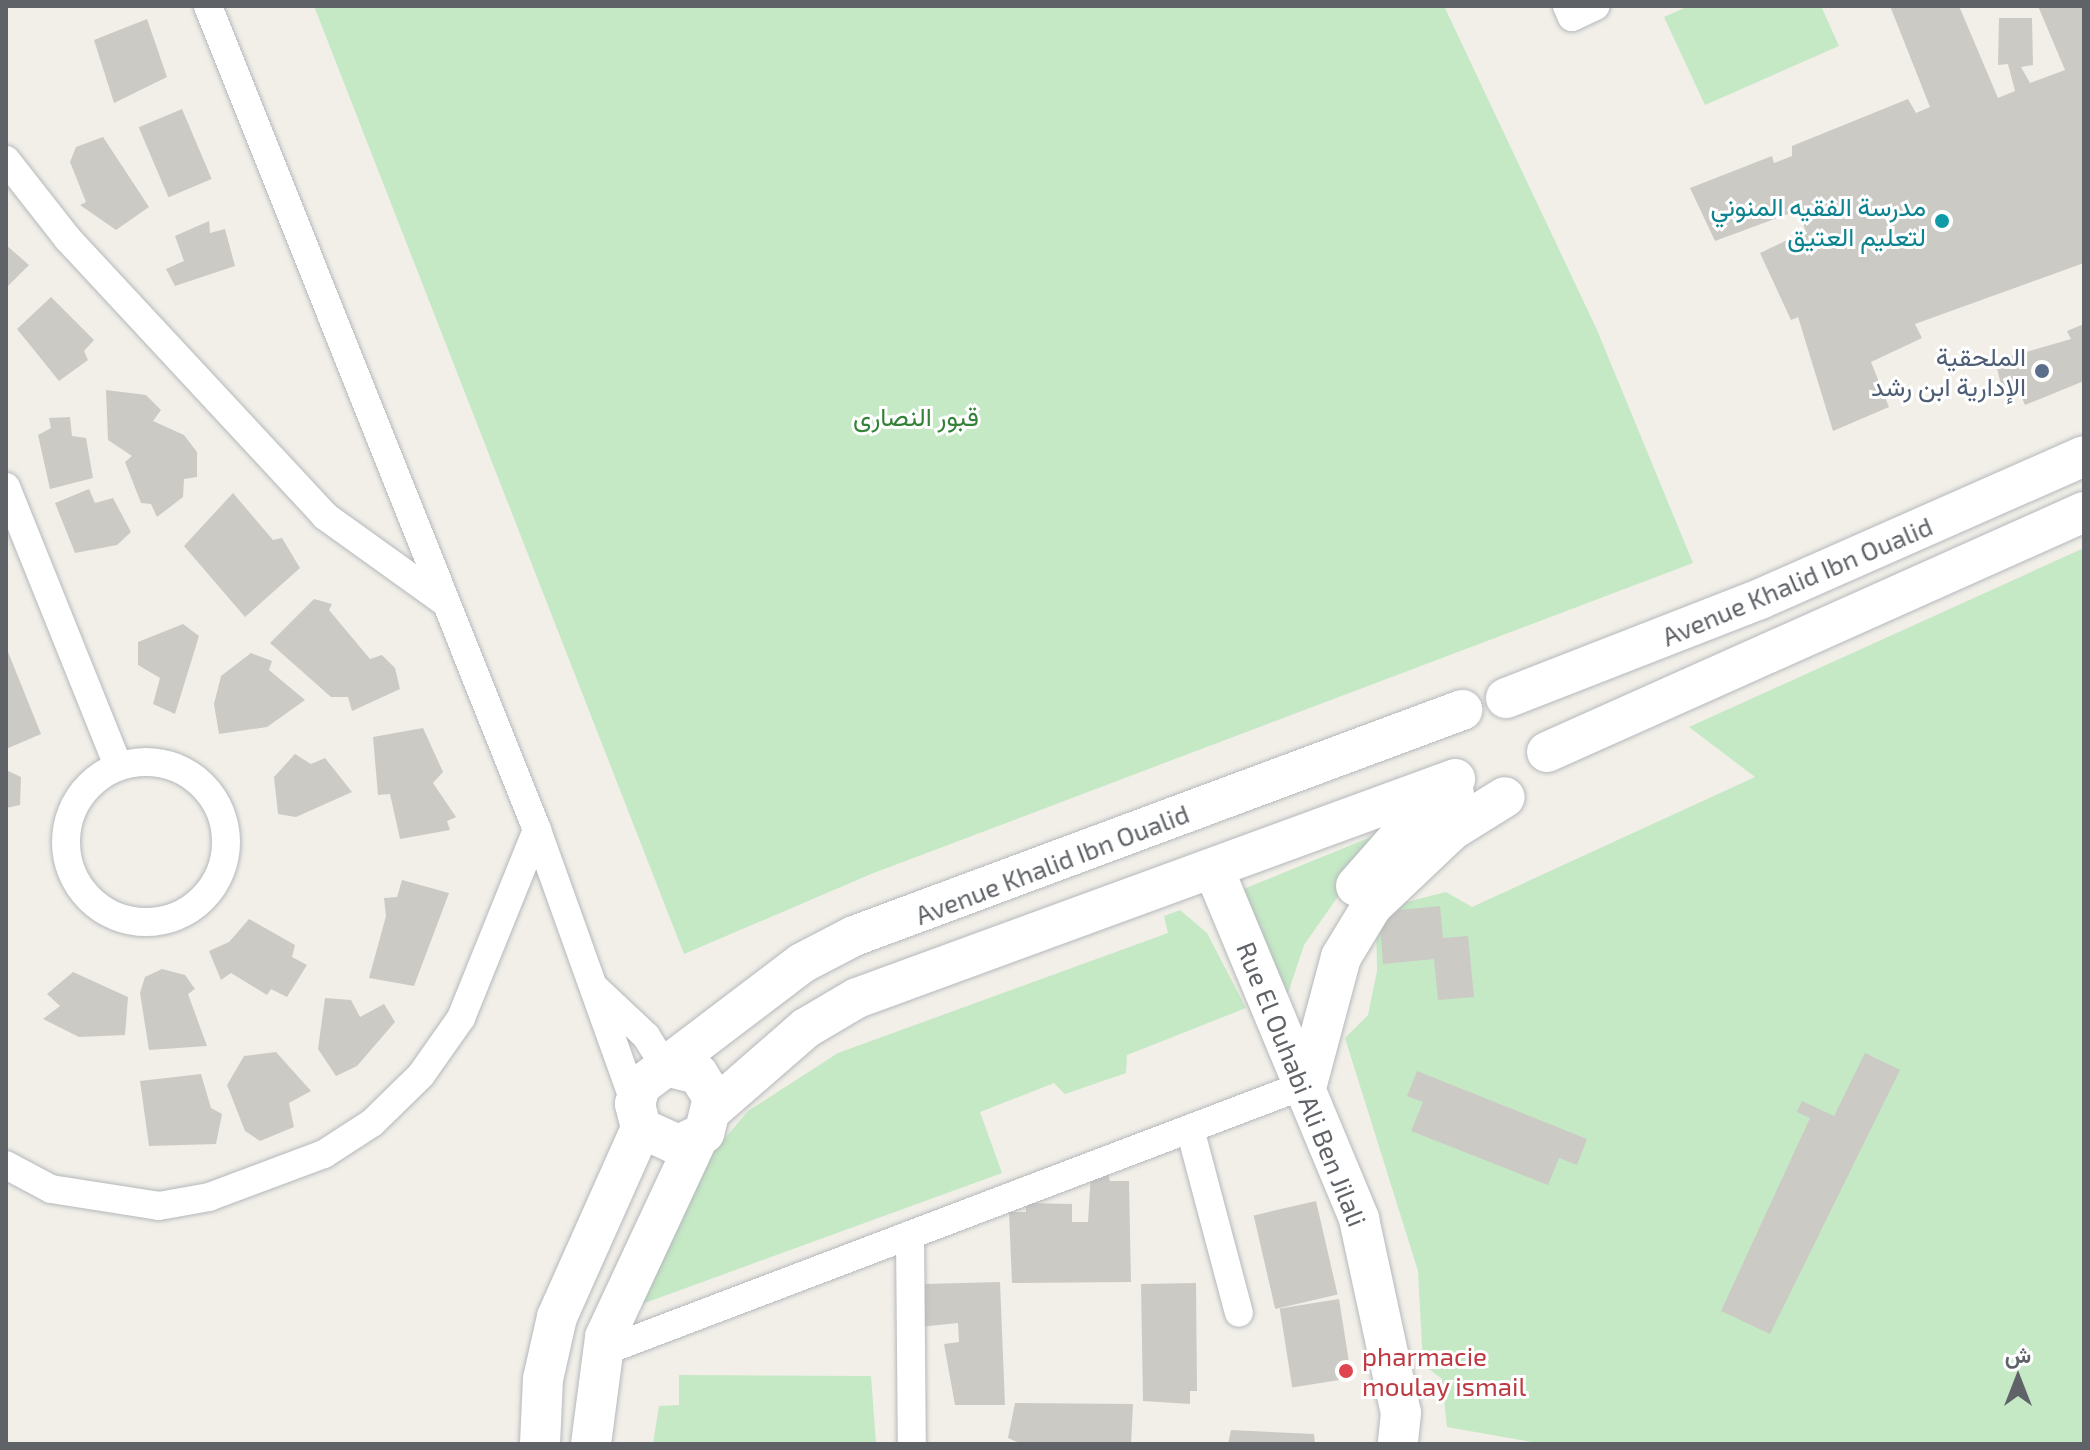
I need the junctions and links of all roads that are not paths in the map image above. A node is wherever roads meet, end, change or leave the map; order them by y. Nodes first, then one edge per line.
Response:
1 (208, 6) edge
2 (1567, 6) edge
3 (1596, 6) edge
4 (6, 160) edge
5 (2084, 456) edge
6 (6, 487) edge
7 (2084, 512) edge
8 (442, 600) junction
9 (1506, 698) junction
10 (1462, 710) junction
11 (1547, 752) junction
12 (118, 766) junction
13 (1460, 784) junction
14 (1505, 797) junction
15 (537, 830) junction
16 (1214, 870) junction
17 (596, 988) junction
18 (668, 1067) junction
19 (1301, 1071) junction
20 (638, 1116) junction
21 (706, 1123) junction
22 (1190, 1129) junction
23 (6, 1165) edge
24 (910, 1235) junction
25 (1239, 1313) dead end
26 (602, 1352) junction
27 (540, 1444) edge
28 (591, 1444) edge
29 (912, 1444) edge
30 (1398, 1444) edge

1 - 8 street
2 - 3 street
4 - 8 street
5 - 9 main road, Avenue Khalid Ibn Oualid
6 - 12 street
7 - 11 main road, Avenue Khalid Ibn Oualid
8 - 15 street
9 - 10 main road
9 - 11 main road
10 - 13 main road
10 - 18 main road, Avenue Khalid Ibn Oualid
11 - 14 main road
12 - 12 street
13 - 14 main road
13 - 16 main road
13 - 19 main road
14 - 19 main road
15 - 17 street
15 - 23 street
16 - 19 main road, Rue El Ouhabi Ali Ben Jilali
16 - 21 main road
17 - 18 street
17 - 20 street
18 - 20 main road
18 - 21 main road
19 - 22 street
19 - 30 main road, Rue El Ouhabi Ali Ben Jilali
20 - 21 main road
20 - 27 main road
21 - 26 main road
22 - 24 street
22 - 25 street
24 - 26 street
24 - 29 street
26 - 28 main road

